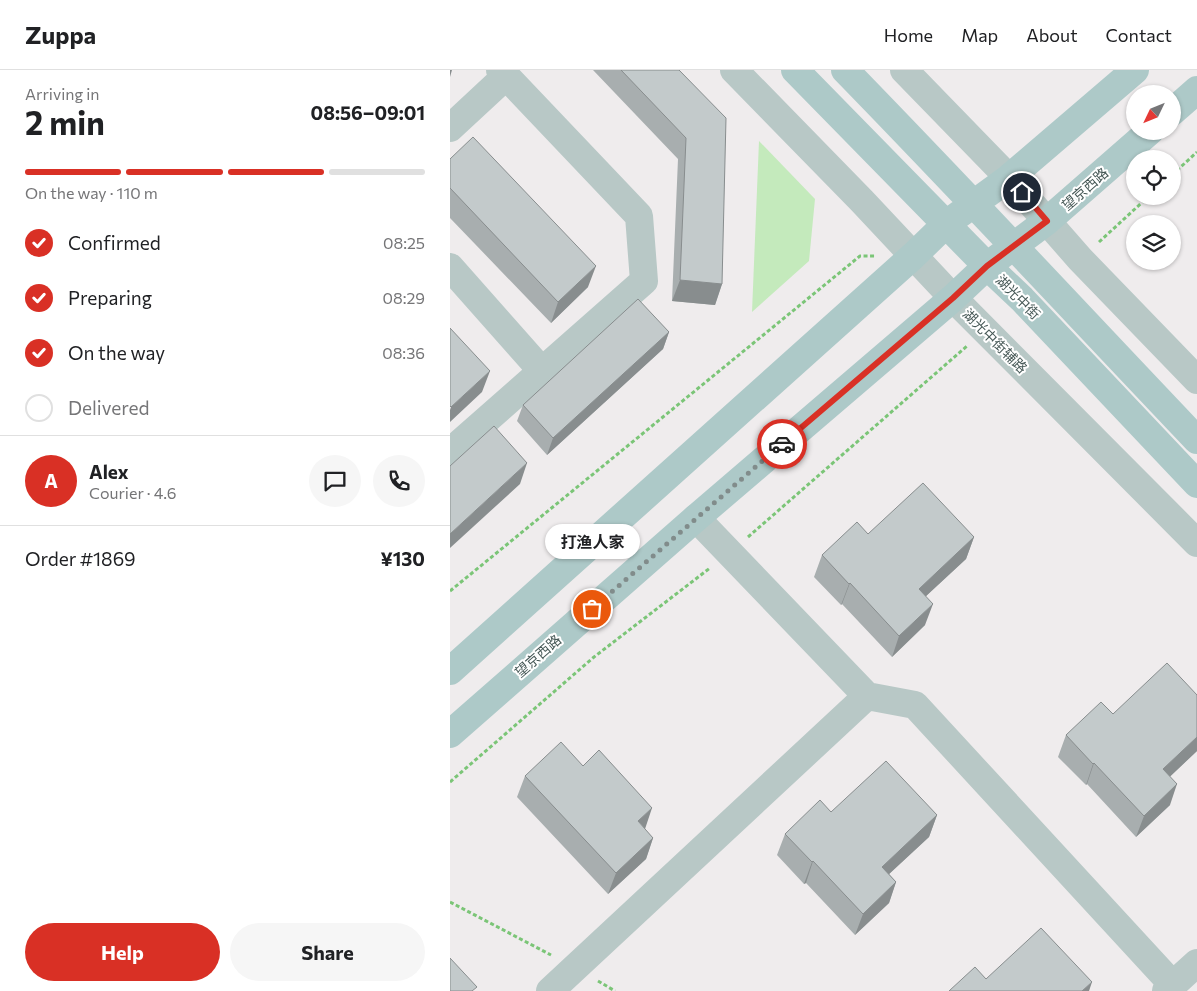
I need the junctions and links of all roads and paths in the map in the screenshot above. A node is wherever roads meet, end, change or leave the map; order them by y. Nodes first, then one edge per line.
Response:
1 (734, 70) edge
2 (795, 70) edge
3 (845, 70) edge
4 (904, 70) edge
5 (1135, 70) edge
6 (503, 73) edge
7 (1197, 90) edge
8 (1181, 104) edge
9 (450, 128) edge
10 (1140, 140) edge
11 (1197, 152) edge
12 (1181, 167) edge
13 (1009, 178) junction
14 (975, 203) junction
15 (1139, 205) edge
16 (1047, 221) junction
17 (946, 224) junction
18 (1014, 245) junction
19 (913, 256) junction
20 (1080, 259) junction
21 (987, 266) junction
22 (450, 267) edge
23 (953, 298) junction
24 (984, 330) junction
25 (542, 371) junction
26 (1197, 380) edge
27 (1197, 440) edge
28 (450, 452) edge
29 (1197, 484) edge
30 (696, 518) junction
31 (1197, 544) edge
32 (730, 552) junction
33 (450, 591) edge
34 (450, 671) edge
35 (867, 696) junction
36 (450, 734) edge
37 (450, 782) edge
38 (450, 902) edge
39 (1197, 963) edge
40 (575, 968) junction
41 (1169, 988) edge
42 (550, 991) edge
43 (615, 991) edge

1 - 19 street, 湖光中街辅路
2 - 17 main road, 湖光中街
3 - 14 main road
4 - 13 street
5 - 13 main road
6 - 9 street
6 - 25 street
7 - 8 main road
10 - 16 main road, 望京西路
11 - 12 path
13 - 14 main road
13 - 16 street
14 - 17 main road
14 - 18 main road
15 - 20 path
16 - 18 main road, 望京西路
16 - 20 street
17 - 19 main road
17 - 21 main road, 湖光中街
18 - 21 main road, 望京西路
18 - 27 main road
19 - 23 street, 湖光中街辅路
19 - 33 path
19 - 34 main road
20 - 26 street
21 - 23 main road, 望京西路
21 - 29 main road, 湖光中街
22 - 25 street
23 - 24 street, 湖光中街辅路
23 - 30 main road, 望京西路
24 - 31 street, 湖光中街辅路
24 - 32 path
25 - 28 street
30 - 32 street
30 - 36 main road, 望京西路
32 - 35 street
32 - 37 path
35 - 40 street
35 - 41 street
38 - 40 path
39 - 41 street
40 - 42 street
40 - 43 path

